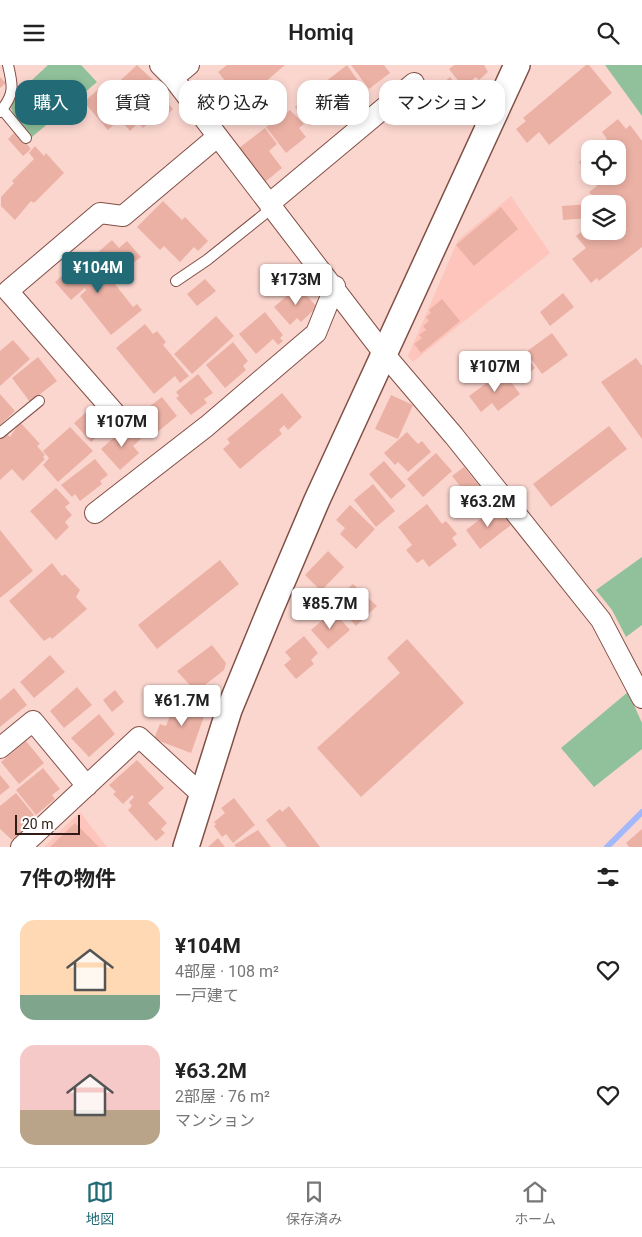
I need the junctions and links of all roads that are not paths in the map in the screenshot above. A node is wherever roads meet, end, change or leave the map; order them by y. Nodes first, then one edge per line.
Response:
1 (8, 65) edge
2 (189, 65) edge
3 (517, 65) edge
4 (167, 71) edge
5 (1, 110) edge
6 (379, 113) edge
7 (217, 137) junction
8 (26, 138) dead end
9 (271, 206) junction
10 (176, 281) dead end
11 (335, 286) junction
12 (385, 355) junction
13 (39, 401) dead end
14 (121, 421) dead end
15 (0, 433) edge
16 (95, 513) dead end
17 (642, 698) edge
18 (0, 748) edge
19 (87, 786) junction
20 (201, 794) junction
21 (21, 847) edge
22 (186, 847) edge

1 - 5 lane
2 - 4 street
3 - 12 street
4 - 7 street
5 - 8 lane
6 - 9 street
7 - 9 street
7 - 14 street
9 - 10 lane
9 - 11 street
11 - 12 street
11 - 16 street
12 - 17 street
12 - 20 street
13 - 15 lane
18 - 19 street
19 - 20 street
19 - 21 street
20 - 22 street

